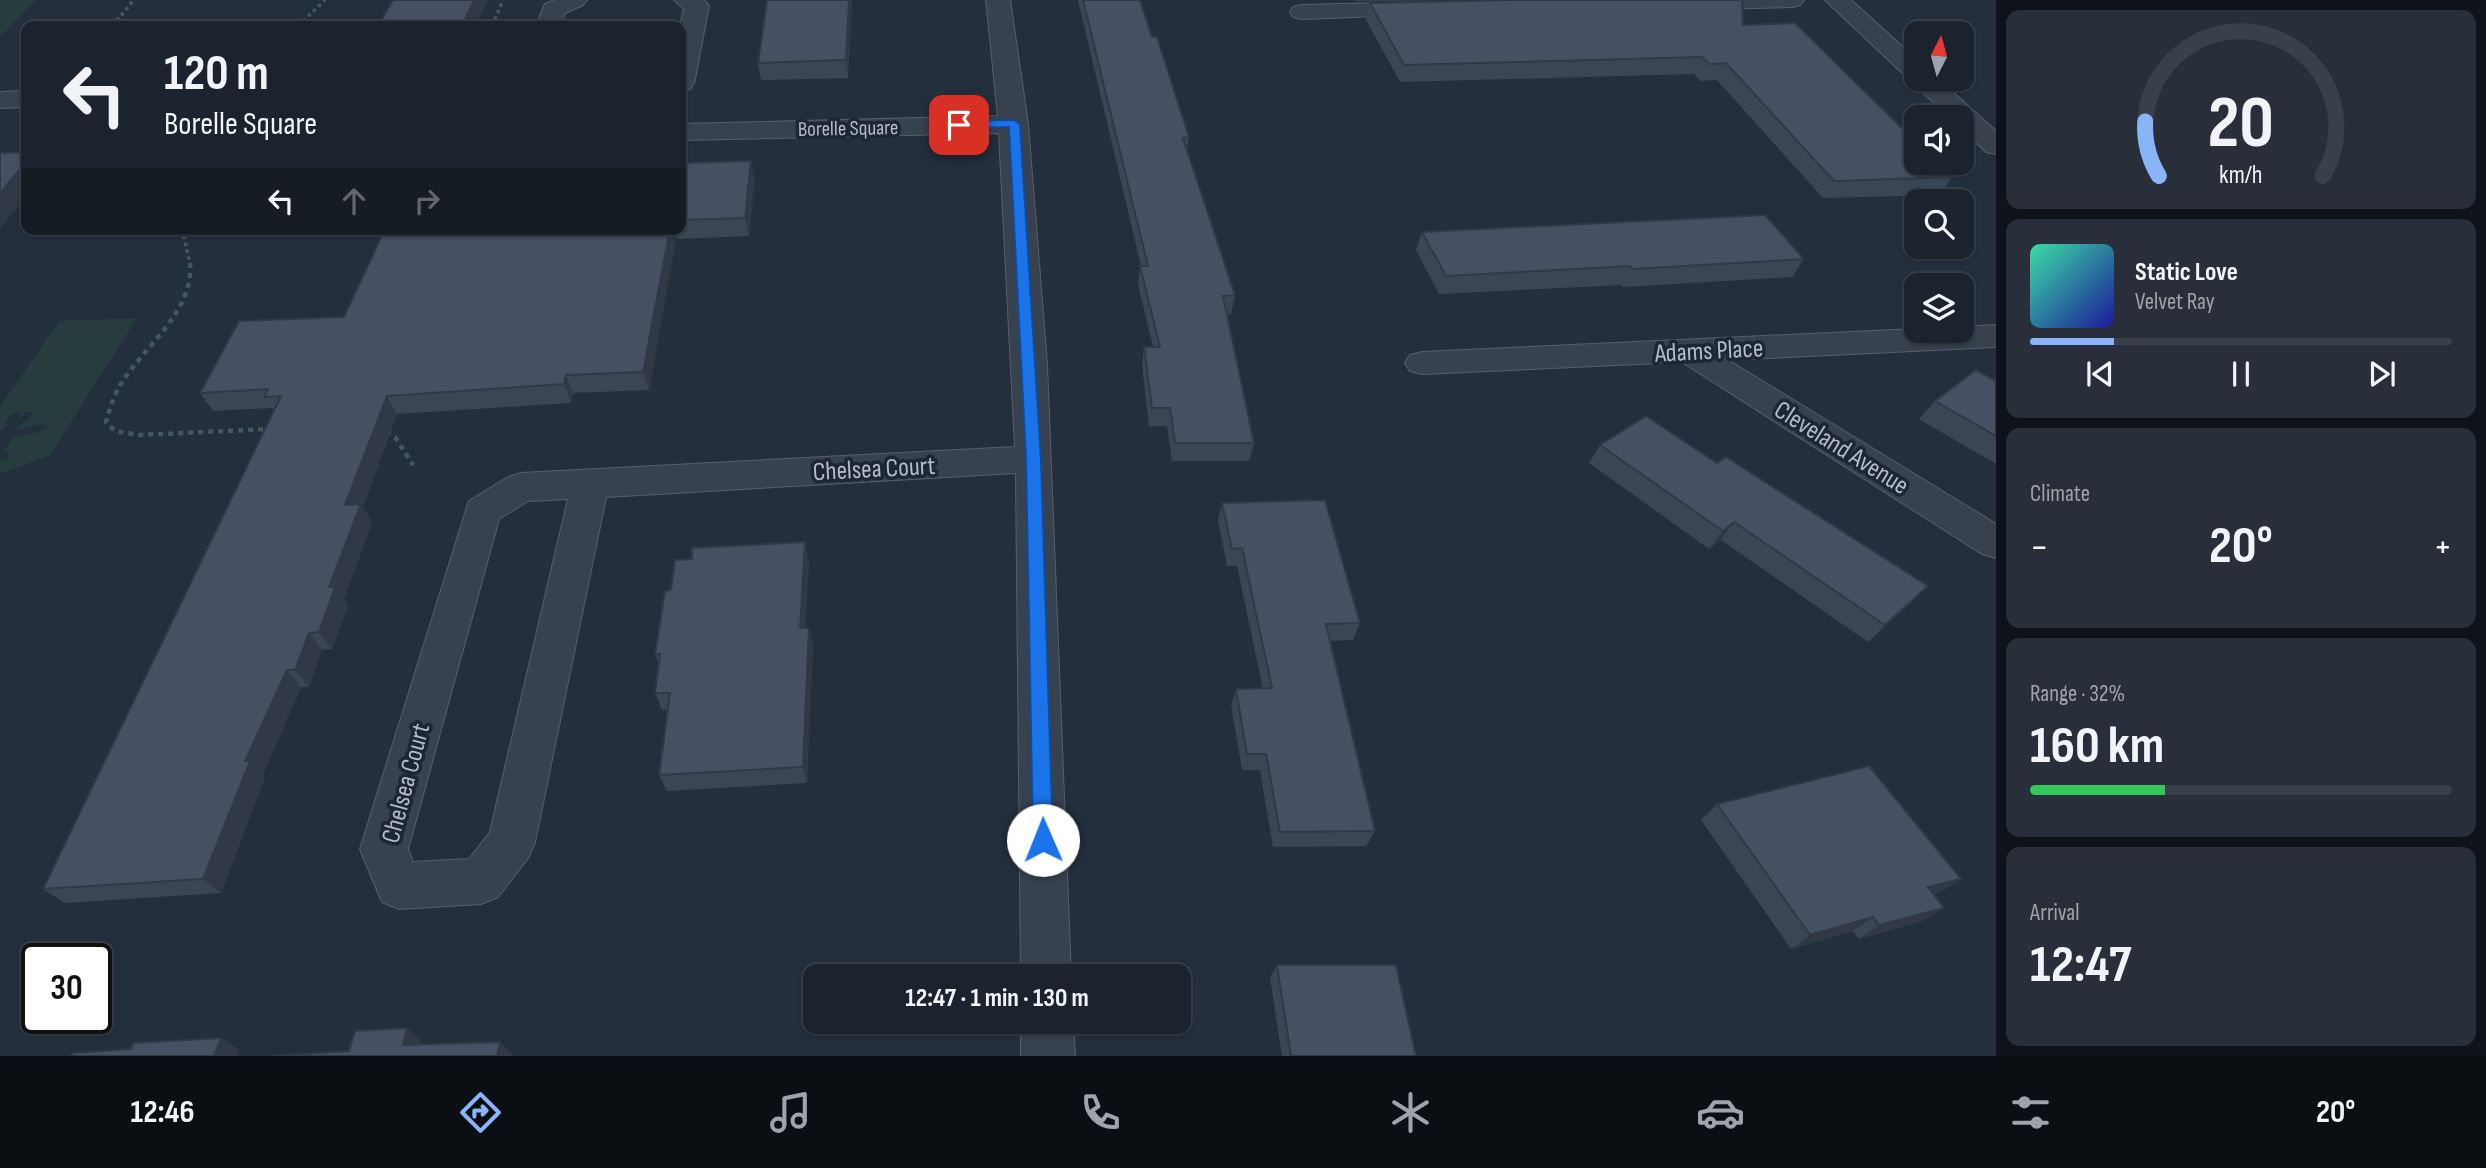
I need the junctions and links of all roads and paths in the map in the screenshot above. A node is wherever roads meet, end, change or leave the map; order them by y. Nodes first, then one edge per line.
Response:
1 (134, 0) edge
2 (325, 0) edge
3 (503, 0) edge
4 (575, 0) edge
5 (686, 0) edge
6 (998, 0) edge
7 (1792, 0) edge
8 (1837, 0) edge
9 (1666, 3) edge
10 (1442, 9) edge
11 (1302, 12) dead end
12 (116, 21) edge
13 (303, 21) edge
14 (494, 21) edge
15 (550, 21) edge
16 (686, 57) edge
17 (1904, 62) edge
18 (1936, 91) edge
19 (21, 99) edge
20 (0, 100) edge
21 (1014, 124) junction
22 (686, 132) edge
23 (1996, 146) edge
24 (183, 235) edge
25 (1996, 335) edge
26 (1689, 351) junction
27 (1422, 363) dead end
28 (276, 428) edge
29 (379, 428) edge
30 (1033, 459) junction
31 (414, 465) dead end
32 (590, 484) junction
33 (1996, 543) edge
34 (1046, 964) edge
35 (1047, 1034) edge
36 (1048, 1056) edge

1 - 12 path
2 - 13 path
3 - 14 path
4 - 15 street
5 - 16 street
6 - 21 street
7 - 9 street
8 - 17 street
10 - 11 street
18 - 23 street
19 - 20 street
21 - 22 street, Borelle Square
21 - 30 street
24 - 28 path
25 - 26 street, Adams Place
26 - 27 street, Adams Place
26 - 33 street, Cleveland Avenue
29 - 31 path
30 - 32 street, Chelsea Court
30 - 34 street
32 - 32 street, Chelsea Court
35 - 36 street

